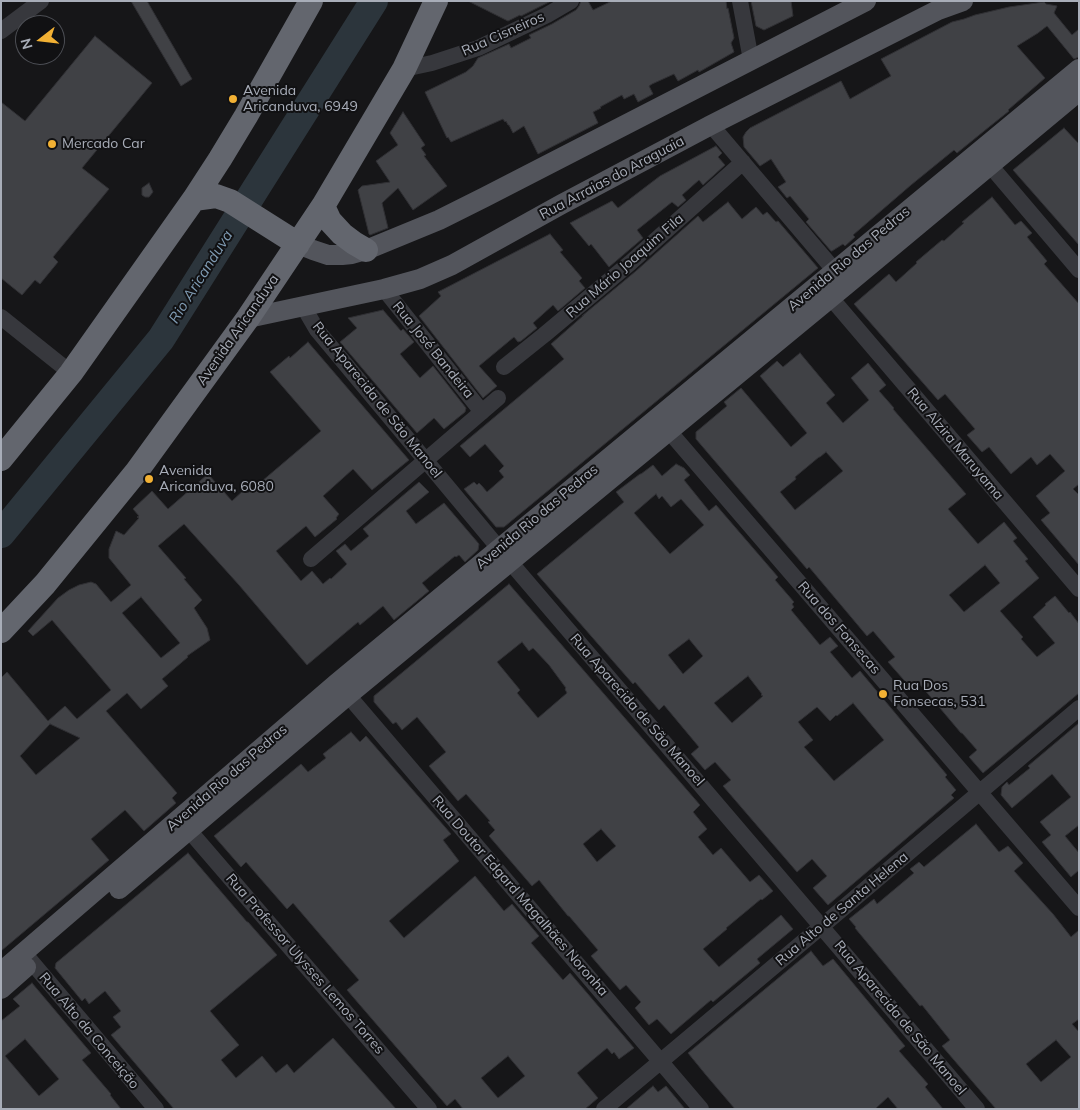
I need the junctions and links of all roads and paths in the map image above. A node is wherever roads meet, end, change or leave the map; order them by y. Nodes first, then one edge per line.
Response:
1 (41, 1) edge
2 (311, 1) edge
3 (436, 1) edge
4 (570, 1) edge
5 (740, 1) edge
6 (866, 1) edge
7 (963, 1) edge
8 (1, 31) edge
9 (751, 60) junction
10 (404, 69) junction
11 (1079, 69) edge
12 (1079, 91) edge
13 (711, 125) junction
14 (984, 158) junction
15 (743, 162) junction
16 (194, 199) junction
17 (324, 206) junction
18 (298, 244) junction
19 (366, 250) junction
20 (1079, 270) edge
21 (835, 271) junction
22 (384, 289) junction
23 (831, 298) junction
24 (303, 306) junction
25 (1, 317) edge
26 (248, 318) junction
27 (504, 367) dead end
28 (71, 373) junction
29 (498, 398) dead end
30 (482, 412) junction
31 (663, 425) junction
32 (1, 459) edge
33 (425, 461) junction
34 (505, 555) junction
35 (311, 559) dead end
36 (1079, 589) edge
37 (1, 631) edge
38 (343, 689) junction
39 (1079, 708) edge
40 (980, 792) junction
41 (185, 825) junction
42 (1079, 908) edge
43 (822, 926) junction
44 (28, 958) junction
45 (1, 972) edge
46 (1, 989) edge
47 (661, 1061) junction
48 (156, 1109) edge
49 (429, 1109) edge
50 (604, 1109) edge
51 (702, 1109) edge
52 (977, 1109) edge

1 - 8 street
2 - 16 highway
3 - 10 highway, Avenida Aricanduva
4 - 10 street, Rua Cisneiros
5 - 9 street
6 - 9 main road
7 - 13 main road, Rua Arraias do Araguaia
9 - 19 main road
10 - 17 highway, Avenida Aricanduva
11 - 14 main road, Avenida Rio das Pedras
12 - 14 main road, Avenida Rio das Pedras
13 - 15 street
13 - 22 main road, Rua Arraias do Araguaia
14 - 20 street
14 - 21 main road, Avenida Rio das Pedras
14 - 23 main road, Avenida Rio das Pedras
15 - 21 street
15 - 27 street, Rua Mário Joaquim Fila
16 - 18 highway
16 - 28 highway
17 - 18 highway, Avenida Aricanduva
17 - 19 highway
18 - 19 main road
18 - 26 highway, Avenida Aricanduva
21 - 31 main road, Avenida Rio das Pedras
22 - 24 main road, Rua Arraias do Araguaia
22 - 30 street, Rua José Bandeira
23 - 31 main road, Avenida Rio das Pedras
23 - 36 street, Rua Alzira Maruyama
24 - 26 main road, Rua Arraias do Araguaia
24 - 33 street, Rua Aparecida de São Manoel
25 - 28 street
26 - 37 highway, Avenida Aricanduva
28 - 32 highway
29 - 30 street
30 - 33 street
31 - 34 main road, Avenida Rio das Pedras
31 - 40 street, Rua dos Fonsecas
33 - 34 street, Rua Aparecida de São Manoel
33 - 35 street
34 - 38 main road, Avenida Rio das Pedras
34 - 43 street, Rua Aparecida de São Manoel
38 - 41 main road, Avenida Rio das Pedras
38 - 47 street, Rua Doutor Edgard Magalhães Noronha
39 - 40 street, Rua Alto de Santa Helena
40 - 42 street, Rua dos Fonsecas
40 - 43 street, Rua Alto de Santa Helena
41 - 44 main road, Avenida Rio das Pedras
41 - 49 street, Rua Professor Ulysses Lemos Torres
43 - 47 street, Rua Alto de Santa Helena
43 - 52 street, Rua Aparecida de São Manoel
44 - 45 main road, Avenida Rio das Pedras
44 - 46 main road, Avenida Rio das Pedras
44 - 48 street, Rua Alto da Conceição
47 - 50 street, Rua Alto de Santa Helena
47 - 51 street, Rua Doutor Edgard Magalhães Noronha

